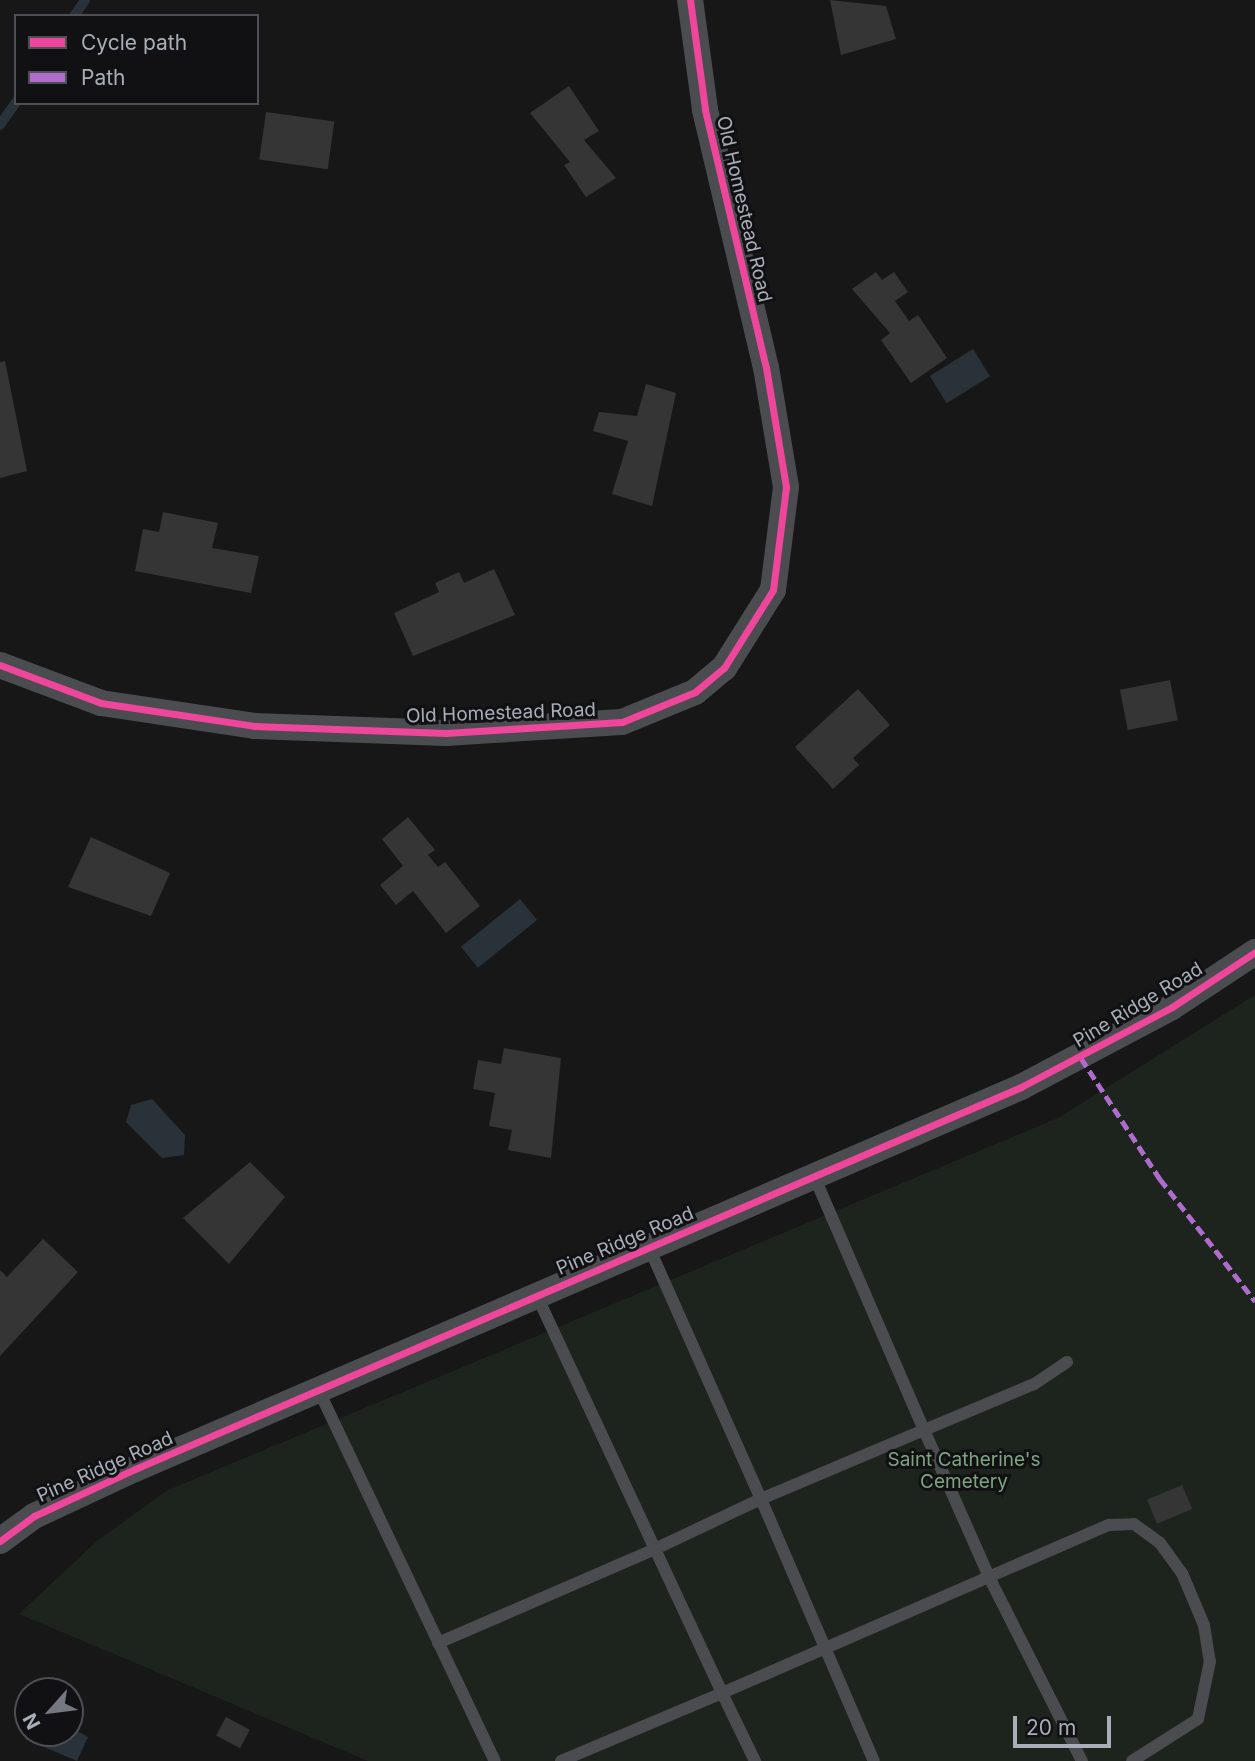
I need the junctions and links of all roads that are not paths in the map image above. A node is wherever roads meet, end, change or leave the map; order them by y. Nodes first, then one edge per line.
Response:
1 (690, 0) edge
2 (0, 666) edge
3 (1255, 952) edge
4 (814, 1176) junction
5 (649, 1247) junction
6 (537, 1296) junction
7 (1067, 1362) dead end
8 (320, 1394) junction
9 (924, 1430) junction
10 (761, 1499) junction
11 (0, 1541) edge
12 (655, 1549) junction
13 (989, 1577) junction
14 (438, 1643) junction
15 (826, 1648) junction
16 (722, 1693) junction
17 (495, 1761) edge
18 (561, 1761) edge
19 (755, 1761) edge
20 (874, 1761) edge
21 (1082, 1761) edge
22 (1132, 1761) edge

1 - 2 street, Old Homestead Road
3 - 4 street, Pine Ridge Road
4 - 5 street, Pine Ridge Road
4 - 9 lane
5 - 6 street, Pine Ridge Road
5 - 10 lane
6 - 8 street, Pine Ridge Road
6 - 12 lane
7 - 9 lane
8 - 11 street, Pine Ridge Road
8 - 14 lane
9 - 10 lane
9 - 13 lane
10 - 12 lane
10 - 15 lane
12 - 14 lane
12 - 16 lane
13 - 15 lane
13 - 21 lane
13 - 22 lane
14 - 17 lane
15 - 16 lane
15 - 20 lane
16 - 18 lane
16 - 19 lane

